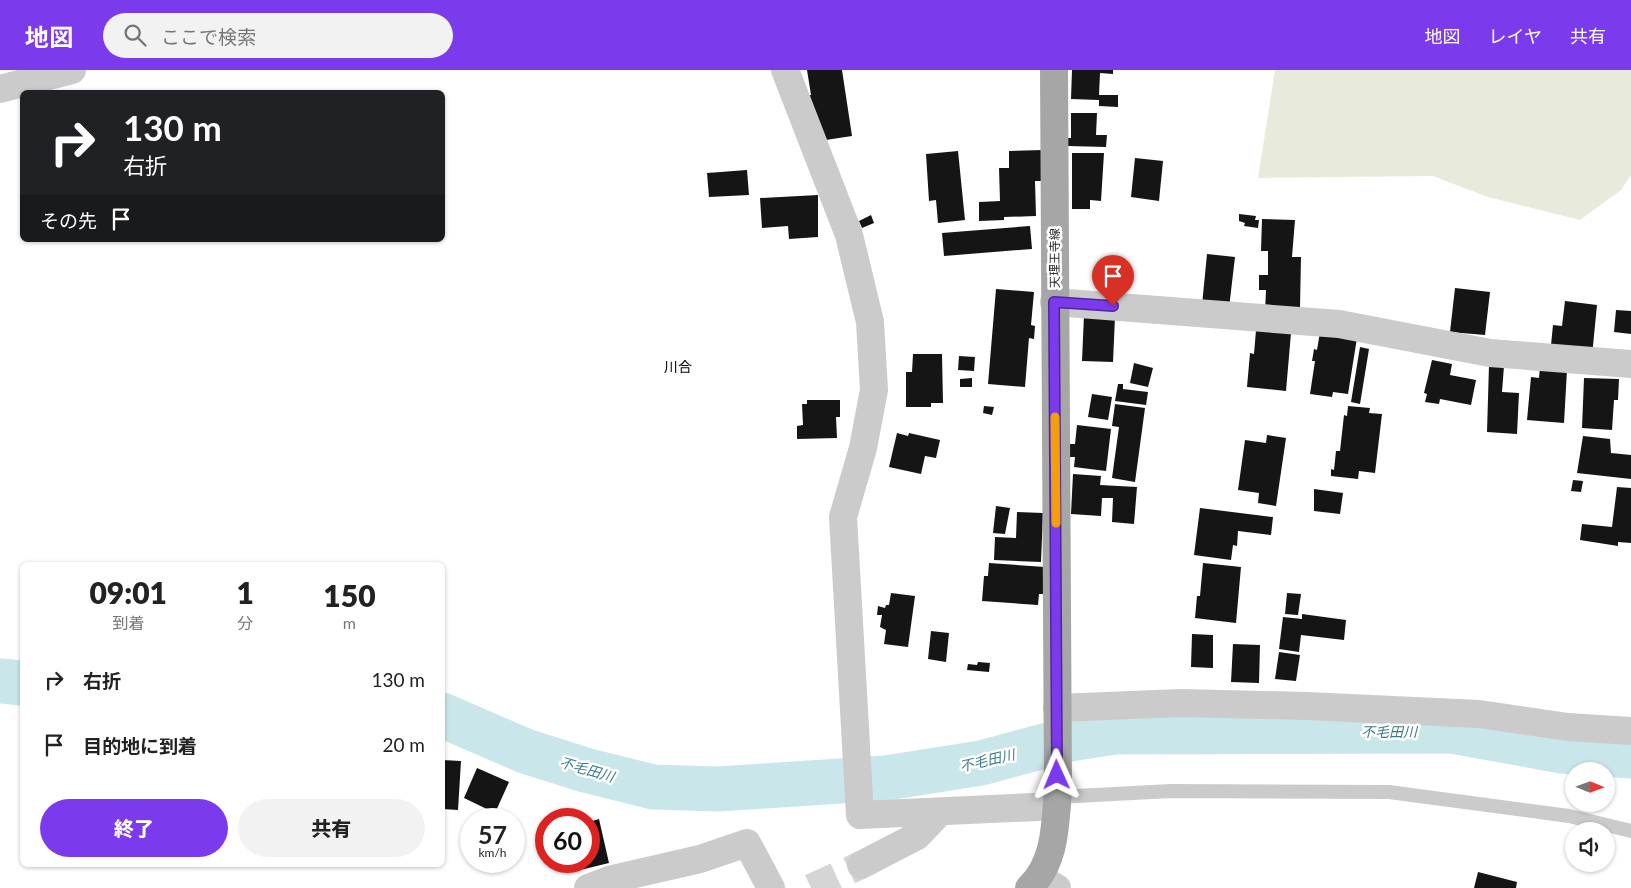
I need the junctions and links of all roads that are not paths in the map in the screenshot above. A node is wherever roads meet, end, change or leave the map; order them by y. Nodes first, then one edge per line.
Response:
1 (72, 70) edge
2 (785, 70) edge
3 (1054, 70) edge
4 (0, 89) edge
5 (1054, 302) junction
6 (1631, 364) edge
7 (1057, 715) junction
8 (1631, 731) edge
9 (1057, 802) junction
10 (940, 812) junction
11 (1631, 831) edge
12 (861, 865) tunnel mouth
13 (1042, 885) edge
14 (588, 888) edge
15 (771, 888) edge

1 - 4 street
2 - 10 street
3 - 5 main road, 天理王寺線
5 - 6 street
5 - 7 main road, 天理王寺線
7 - 8 street
7 - 9 main road, 天理王寺線
9 - 10 street
9 - 11 lane
9 - 13 main road, 天理王寺線
10 - 12 street
14 - 15 street

